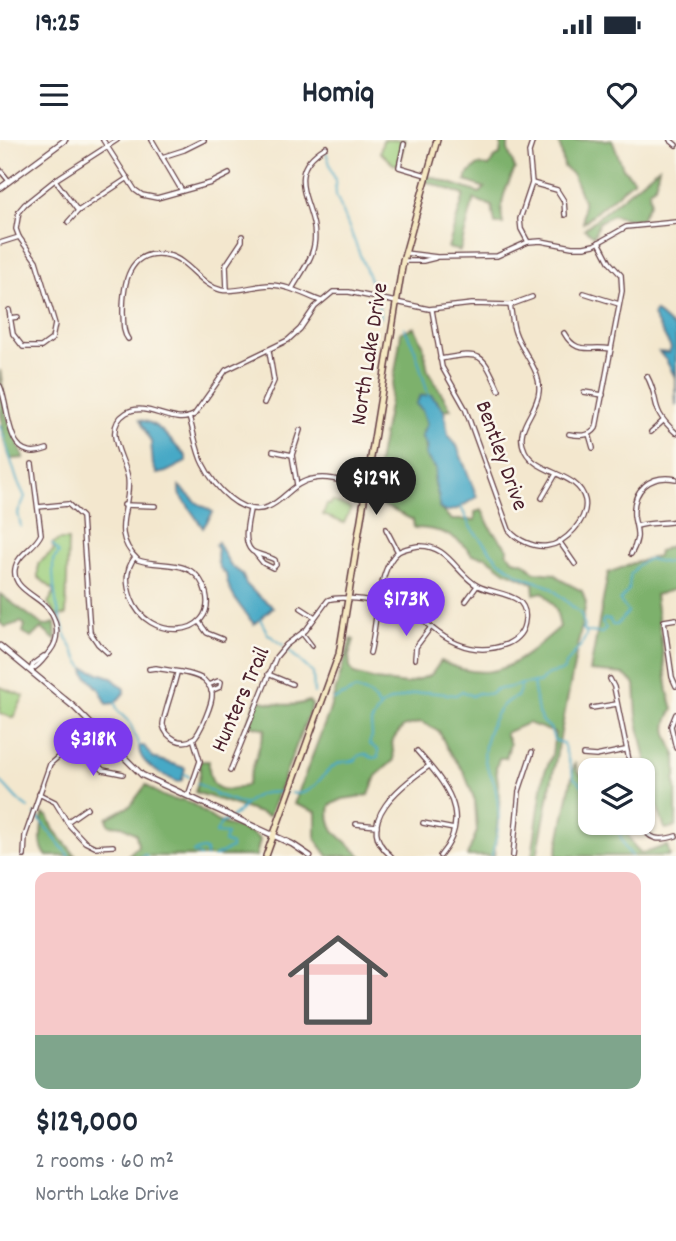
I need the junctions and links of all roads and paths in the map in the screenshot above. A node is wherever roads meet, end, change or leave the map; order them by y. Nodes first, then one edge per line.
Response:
1 (65, 140) edge
2 (103, 140) edge
3 (117, 140) edge
4 (152, 140) edge
5 (204, 140) edge
6 (436, 140) edge
7 (533, 140) edge
8 (670, 140) edge
9 (404, 144) dead end
10 (676, 145) edge
11 (107, 146) junction
12 (326, 147) dead end
13 (162, 157) junction
14 (0, 170) edge
15 (229, 174) dead end
16 (426, 175) junction
17 (128, 178) junction
18 (55, 180) junction
19 (9, 181) junction
20 (532, 183) junction
21 (0, 188) edge
22 (182, 191) junction
23 (78, 211) junction
24 (565, 215) dead end
25 (68, 222) dead end
26 (676, 222) edge
27 (242, 236) dead end
28 (19, 237) junction
29 (528, 242) junction
30 (598, 242) junction
31 (0, 243) edge
32 (405, 253) junction
33 (437, 257) junction
34 (403, 261) junction
35 (292, 289) junction
36 (227, 290) junction
37 (584, 293) dead end
38 (532, 297) dead end
39 (321, 301) junction
40 (396, 302) junction
41 (619, 304) junction
42 (510, 306) junction
43 (432, 309) junction
44 (9, 310) dead end
45 (18, 317) dead end
46 (10, 318) junction
47 (564, 333) dead end
48 (128, 339) dead end
49 (611, 349) junction
50 (269, 351) junction
51 (440, 359) junction
52 (647, 376) dead end
53 (0, 386) edge
54 (499, 390) dead end
55 (584, 392) dead end
56 (603, 395) junction
57 (264, 403) dead end
58 (189, 417) junction
59 (663, 421) junction
60 (300, 430) dead end
61 (651, 432) dead end
62 (676, 433) edge
63 (569, 434) dead end
64 (589, 434) junction
65 (593, 448) dead end
66 (47, 449) dead end
67 (273, 451) dead end
68 (292, 455) junction
69 (32, 464) dead end
70 (556, 474) junction
71 (676, 479) edge
72 (297, 485) junction
73 (367, 489) junction
74 (542, 498) dead end
75 (124, 505) junction
76 (155, 506) dead end
77 (38, 507) junction
78 (250, 510) junction
79 (676, 521) edge
80 (637, 526) junction
81 (386, 529) dead end
82 (559, 541) junction
83 (398, 552) junction
84 (255, 553) junction
85 (631, 554) dead end
86 (135, 557) junction
87 (575, 564) dead end
88 (477, 586) junction
89 (421, 590) dead end
90 (350, 599) junction
91 (466, 601) dead end
92 (380, 604) junction
93 (301, 608) dead end
94 (412, 612) junction
95 (315, 617) junction
96 (676, 619) edge
97 (199, 622) junction
98 (430, 627) junction
99 (302, 633) junction
100 (499, 638) dead end
101 (222, 639) dead end
102 (0, 646) edge
103 (312, 646) dead end
104 (501, 646) junction
105 (108, 653) dead end
106 (370, 653) dead end
107 (415, 659) dead end
108 (149, 669) dead end
109 (31, 670) junction
110 (177, 673) junction
111 (268, 674) junction
112 (610, 679) dead end
113 (292, 684) dead end
114 (208, 685) junction
115 (676, 686) edge
116 (211, 691) junction
117 (617, 704) junction
118 (592, 708) dead end
119 (676, 714) edge
120 (98, 731) junction
121 (60, 734) dead end
122 (193, 738) junction
123 (80, 747) junction
124 (676, 748) edge
125 (626, 750) junction
126 (417, 751) dead end
127 (532, 752) dead end
128 (62, 755) junction
129 (583, 755) dead end
130 (628, 758) edge
131 (429, 766) junction
132 (230, 771) dead end
133 (123, 774) dead end
134 (39, 794) junction
135 (187, 798) junction
136 (87, 808) dead end
137 (68, 822) junction
138 (423, 823) dead end
139 (356, 824) dead end
140 (377, 826) junction
141 (454, 829) junction
142 (650, 835) edge
143 (274, 836) junction
144 (676, 836) edge
145 (113, 846) dead end
146 (24, 856) edge
147 (266, 856) edge
148 (310, 856) edge
149 (391, 856) edge
150 (440, 856) edge
151 (513, 856) edge

1 - 19 street
2 - 11 street
3 - 11 street
4 - 13 street
5 - 13 street
6 - 16 main road, North Lake Drive
7 - 20 street
8 - 10 street
9 - 16 street
11 - 17 street
11 - 18 street
12 - 35 street
13 - 22 street
14 - 19 street
15 - 22 street
16 - 32 main road, North Lake Drive
17 - 22 street
17 - 23 street
18 - 23 street
18 - 28 street
19 - 21 street
20 - 24 street
20 - 29 street
23 - 25 street
26 - 30 street
27 - 36 street
28 - 31 street
28 - 46 street
29 - 30 street
29 - 33 street
30 - 41 street
32 - 33 street
32 - 34 main road, North Lake Drive
33 - 34 street
34 - 40 main road, North Lake Drive
35 - 36 street
35 - 39 street
36 - 48 street
37 - 41 street
38 - 42 street
39 - 40 street
39 - 50 street
40 - 43 street
40 - 73 main road, North Lake Drive
41 - 49 street
42 - 43 street
42 - 70 street, Bentley Drive
43 - 51 street, Bentley Drive
44 - 46 street
45 - 46 street
47 - 49 street
49 - 56 street
50 - 57 street
50 - 58 street
51 - 54 street
51 - 82 street, Bentley Drive
52 - 59 street
53 - 66 street
55 - 56 street
56 - 64 street
58 - 75 street
58 - 78 street
59 - 61 street
59 - 62 street
60 - 68 street
63 - 64 street
64 - 65 street
67 - 68 street
68 - 72 street
69 - 77 street
70 - 74 street
70 - 82 street, Bentley Drive
71 - 80 street
72 - 73 street
72 - 78 street
73 - 90 main road, North Lake Drive
75 - 76 street
75 - 86 street
77 - 105 street
77 - 109 street
78 - 84 street
79 - 80 street
80 - 85 street
81 - 83 street
82 - 87 street
83 - 88 street
83 - 92 street
84 - 84 street
86 - 97 street
86 - 97 street
88 - 91 street
88 - 104 street
89 - 94 street
90 - 92 street
90 - 95 street, Hunters Trail
90 - 143 main road, North Lake Drive
92 - 94 street
92 - 106 street
93 - 95 street
94 - 98 street
95 - 99 street, Hunters Trail
96 - 115 street
97 - 101 street
98 - 104 street
98 - 107 street
99 - 103 street
99 - 111 street, Hunters Trail
100 - 104 street
102 - 109 street
108 - 110 street
109 - 120 street
110 - 114 street
110 - 122 street
111 - 113 street
111 - 132 street, Hunters Trail
112 - 117 street
114 - 116 street
114 - 116 street
116 - 122 street
117 - 118 street
117 - 125 street
119 - 124 street
120 - 123 street
120 - 135 street
121 - 128 street
122 - 135 street
123 - 128 street
123 - 133 street
125 - 129 street
125 - 130 street
126 - 131 street
127 - 151 street
128 - 134 street
131 - 140 street
131 - 141 street
134 - 137 street
134 - 146 street
135 - 143 street
136 - 137 street
137 - 145 street
138 - 141 street
139 - 140 street
140 - 149 street
141 - 150 street
142 - 144 street
143 - 147 main road, North Lake Drive
143 - 148 street

